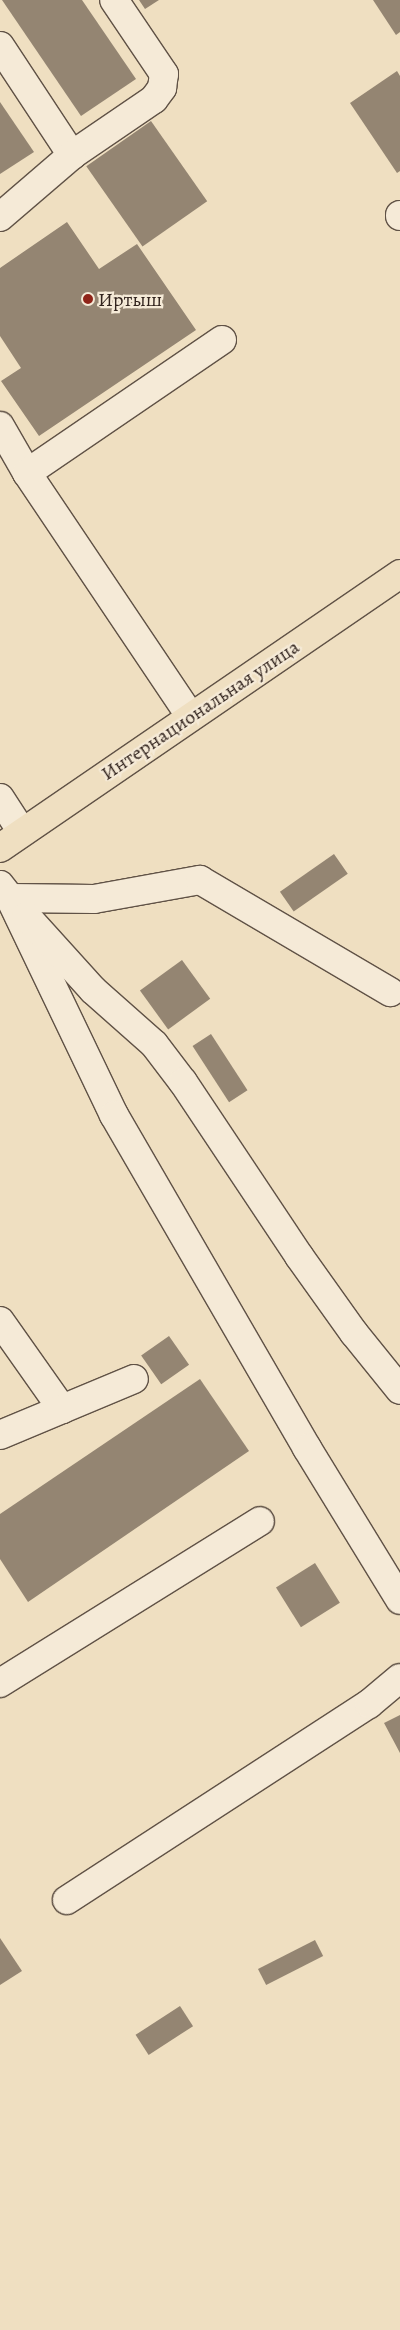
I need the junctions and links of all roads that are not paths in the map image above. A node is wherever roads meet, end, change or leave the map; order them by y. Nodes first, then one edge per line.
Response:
1 (114, 0) edge
2 (0, 46) edge
3 (72, 155) junction
4 (0, 218) edge
5 (222, 340) dead end
6 (0, 426) edge
7 (27, 473) junction
8 (400, 574) edge
9 (190, 716) junction
10 (0, 798) edge
11 (22, 832) junction
12 (0, 848) edge
13 (5, 891) edge
14 (390, 992) dead end
15 (0, 1321) edge
16 (134, 1379) dead end
17 (400, 1390) edge
18 (62, 1409) junction
19 (0, 1435) edge
20 (260, 1521) dead end
21 (400, 1600) edge
22 (400, 1678) edge
23 (0, 1683) edge
24 (67, 1900) dead end

1 - 3 lane
2 - 3 lane
3 - 4 lane
5 - 7 lane
6 - 7 lane
7 - 9 lane
8 - 9 main road, Интернациональная улица
9 - 11 main road, Интернациональная улица
10 - 11 lane
11 - 12 main road, Интернациональная улица
13 - 14 lane
13 - 17 lane
13 - 21 lane
15 - 18 lane
16 - 18 lane
18 - 19 lane
20 - 23 lane
22 - 24 lane

